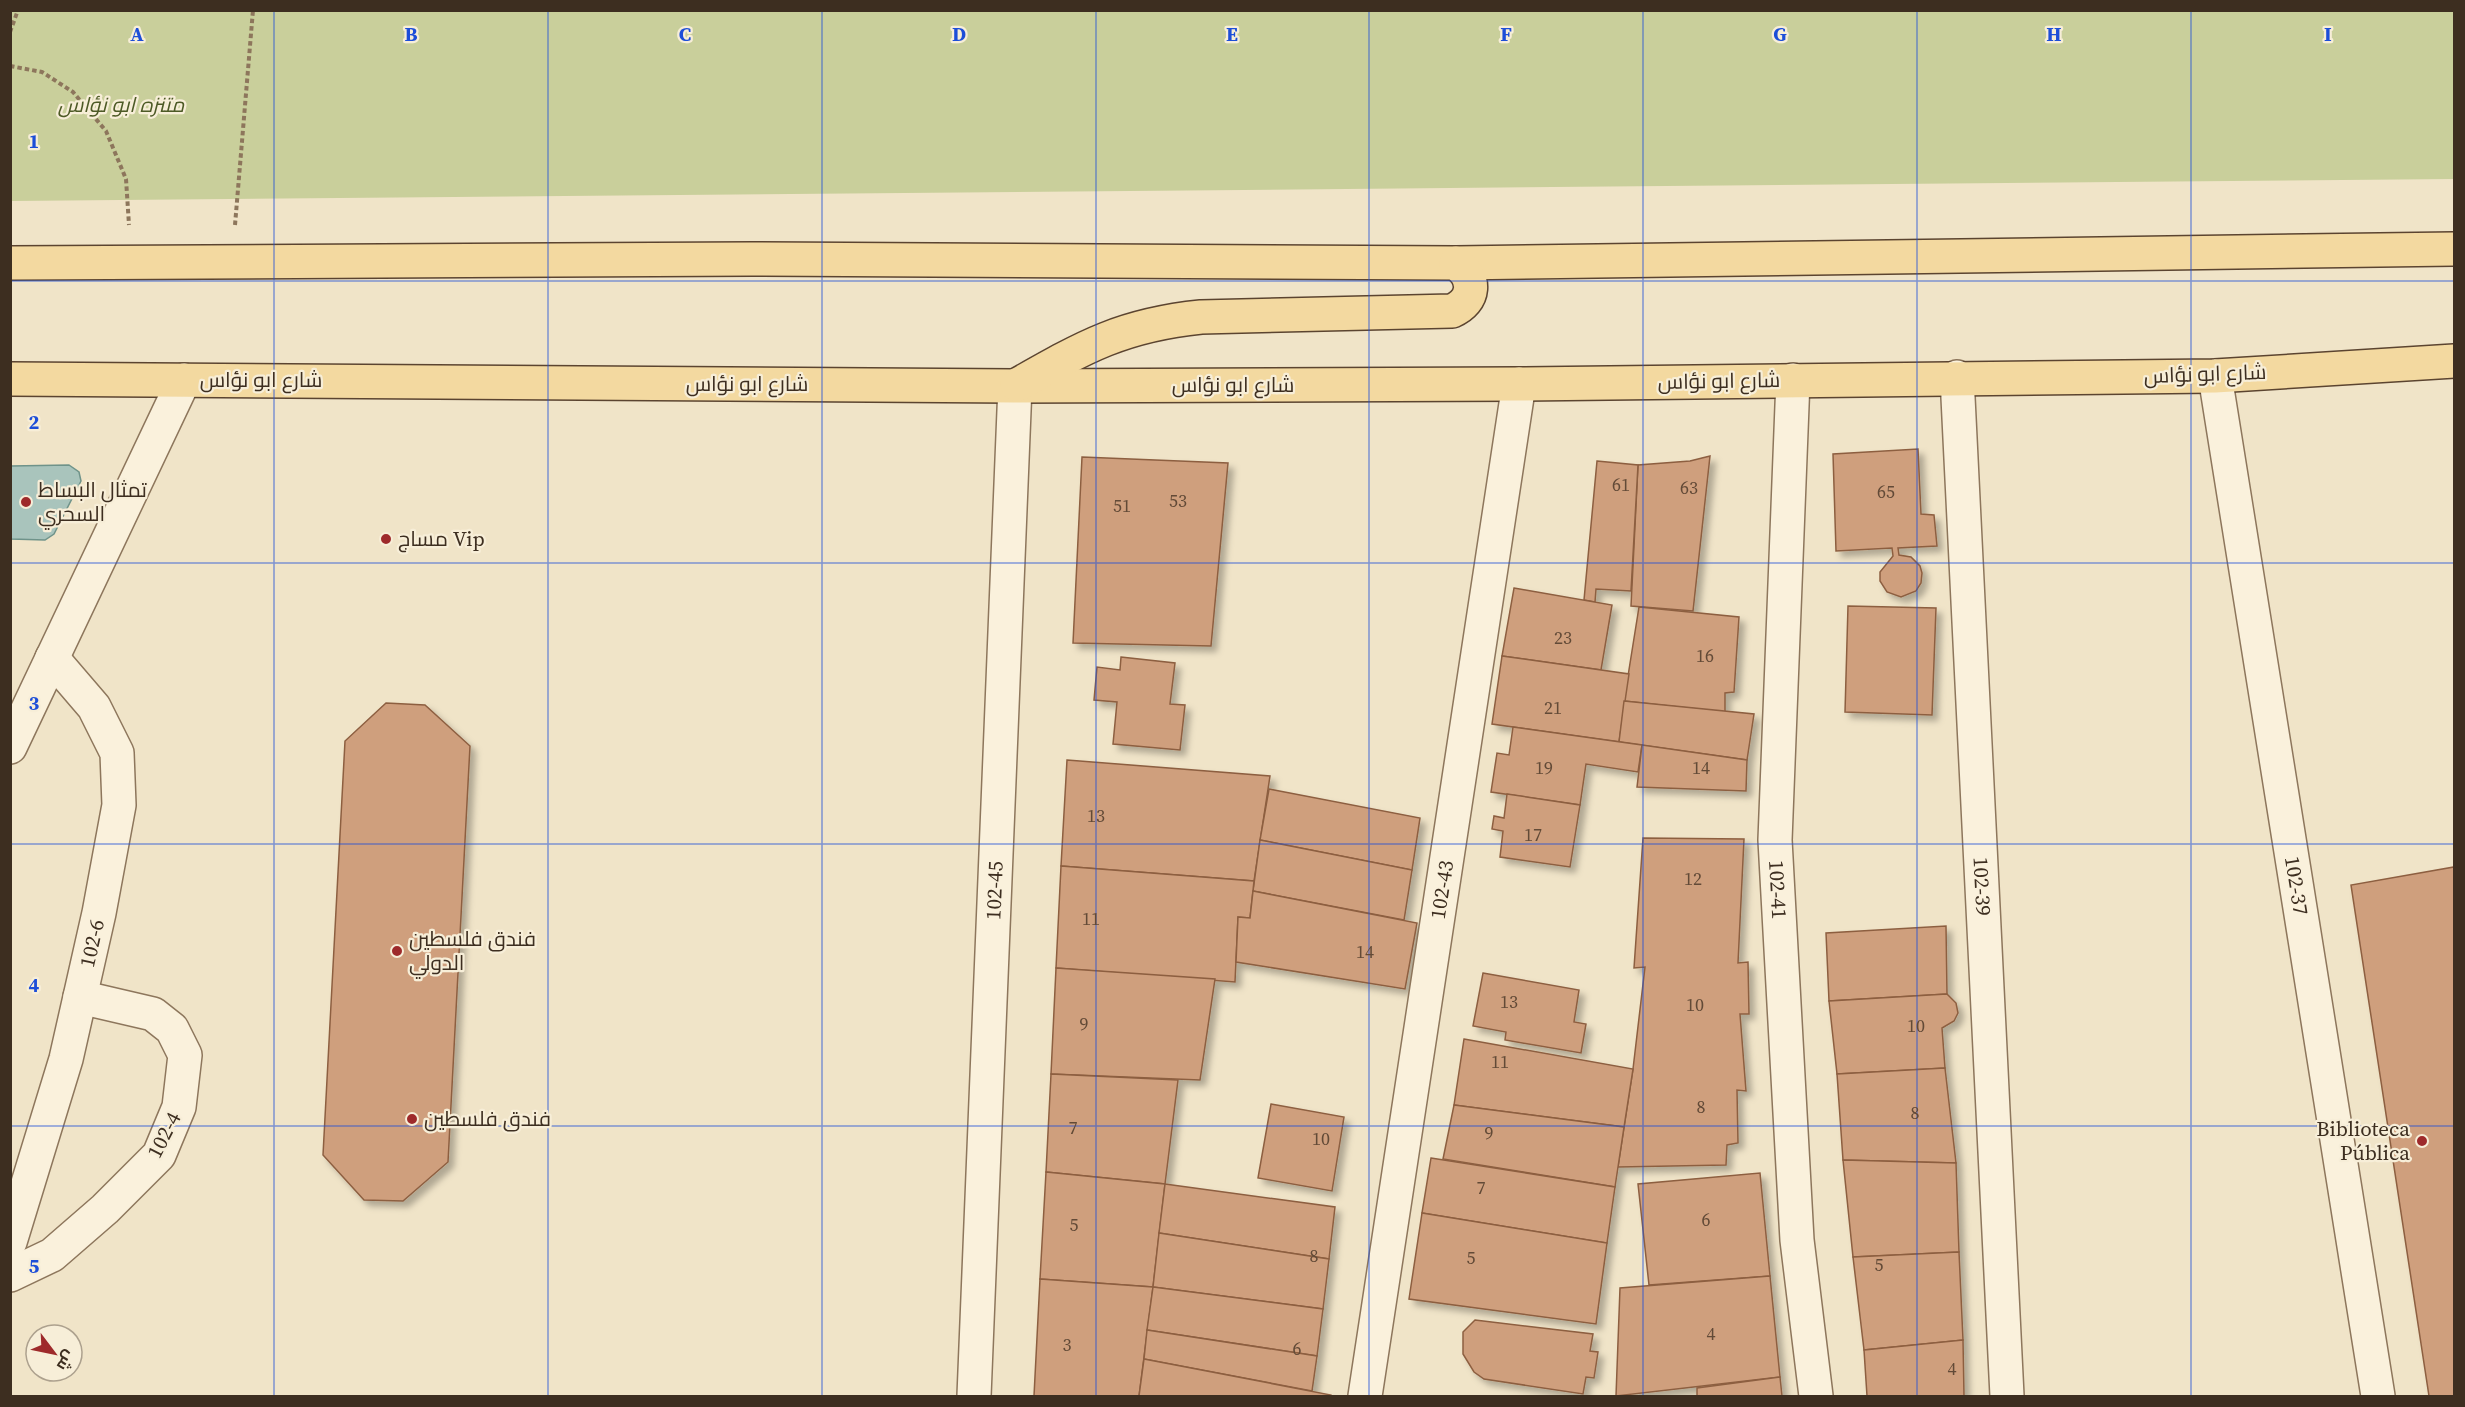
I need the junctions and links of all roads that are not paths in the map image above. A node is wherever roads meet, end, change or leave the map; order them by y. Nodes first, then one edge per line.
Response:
1 (2454, 249) edge
2 (10, 263) edge
3 (1456, 263) junction
4 (2454, 361) edge
5 (2215, 376) junction
6 (1957, 377) junction
7 (10, 379) edge
8 (184, 380) junction
9 (1793, 380) junction
10 (1519, 384) junction
11 (1015, 386) junction
12 (52, 658) junction
13 (10, 747) edge
14 (80, 997) junction
15 (10, 1242) edge
16 (10, 1275) edge
17 (974, 1396) edge
18 (1365, 1396) edge
19 (1816, 1396) edge
20 (2007, 1396) edge
21 (2378, 1396) edge

1 - 3 main road
2 - 3 main road
3 - 11 main road
4 - 5 main road, شارع ابو نؤاس
5 - 6 main road, شارع ابو نؤاس
5 - 21 street, 102-37
6 - 9 main road, شارع ابو نؤاس
6 - 20 street, 102-39
7 - 8 main road, شارع ابو نؤاس
8 - 11 main road, شارع ابو نؤاس
8 - 12 street
9 - 10 main road, شارع ابو نؤاس
9 - 19 street, 102-41
10 - 11 main road, شارع ابو نؤاس
10 - 18 street, 102-43
11 - 17 street, 102-45
12 - 13 street
12 - 14 street, 102-6
14 - 15 street, 102-6
14 - 16 street, 102-4

